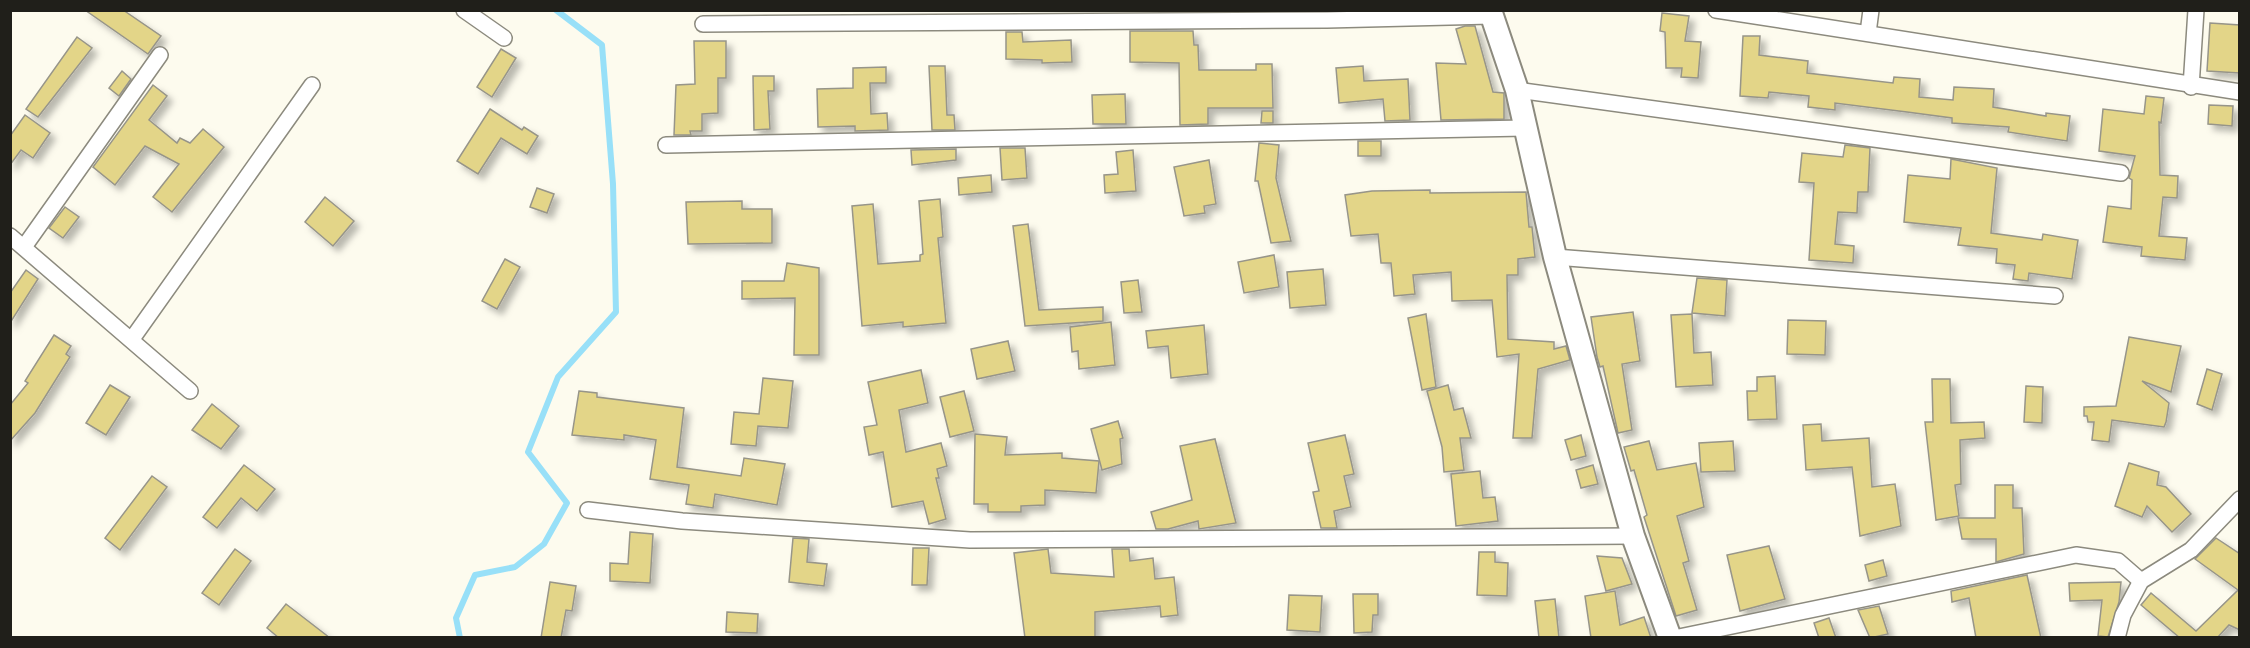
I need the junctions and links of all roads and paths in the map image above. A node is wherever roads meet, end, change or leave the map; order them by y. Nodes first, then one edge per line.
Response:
1 (464, 10) edge
2 (1716, 10) edge
3 (1871, 10) edge
4 (2196, 10) edge
5 (1490, 13) edge
6 (703, 24) dead end
7 (1868, 33) junction
8 (504, 38) dead end
9 (160, 55) dead end
10 (312, 85) dead end
11 (2191, 87) junction
12 (1517, 90) junction
13 (2240, 92) edge
14 (1525, 128) junction
15 (666, 145) dead end
16 (2121, 173) dead end
17 (10, 236) edge
18 (24, 247) junction
19 (1555, 257) junction
20 (2055, 296) dead end
21 (132, 339) junction
22 (190, 391) dead end
23 (2240, 499) edge
24 (588, 510) dead end
25 (1633, 536) junction
26 (2141, 581) junction
27 (1672, 638) edge
28 (2117, 638) edge

1 - 8 street
2 - 7 street
3 - 7 street
4 - 11 street
5 - 6 street
5 - 12 street
7 - 11 street
9 - 18 street
10 - 21 street
11 - 13 street
12 - 14 street
12 - 16 street
14 - 15 street
14 - 19 street
17 - 18 street
18 - 21 street
19 - 20 street
19 - 25 street
21 - 22 street
23 - 26 street
24 - 25 street
25 - 27 street
26 - 27 street
26 - 28 street

